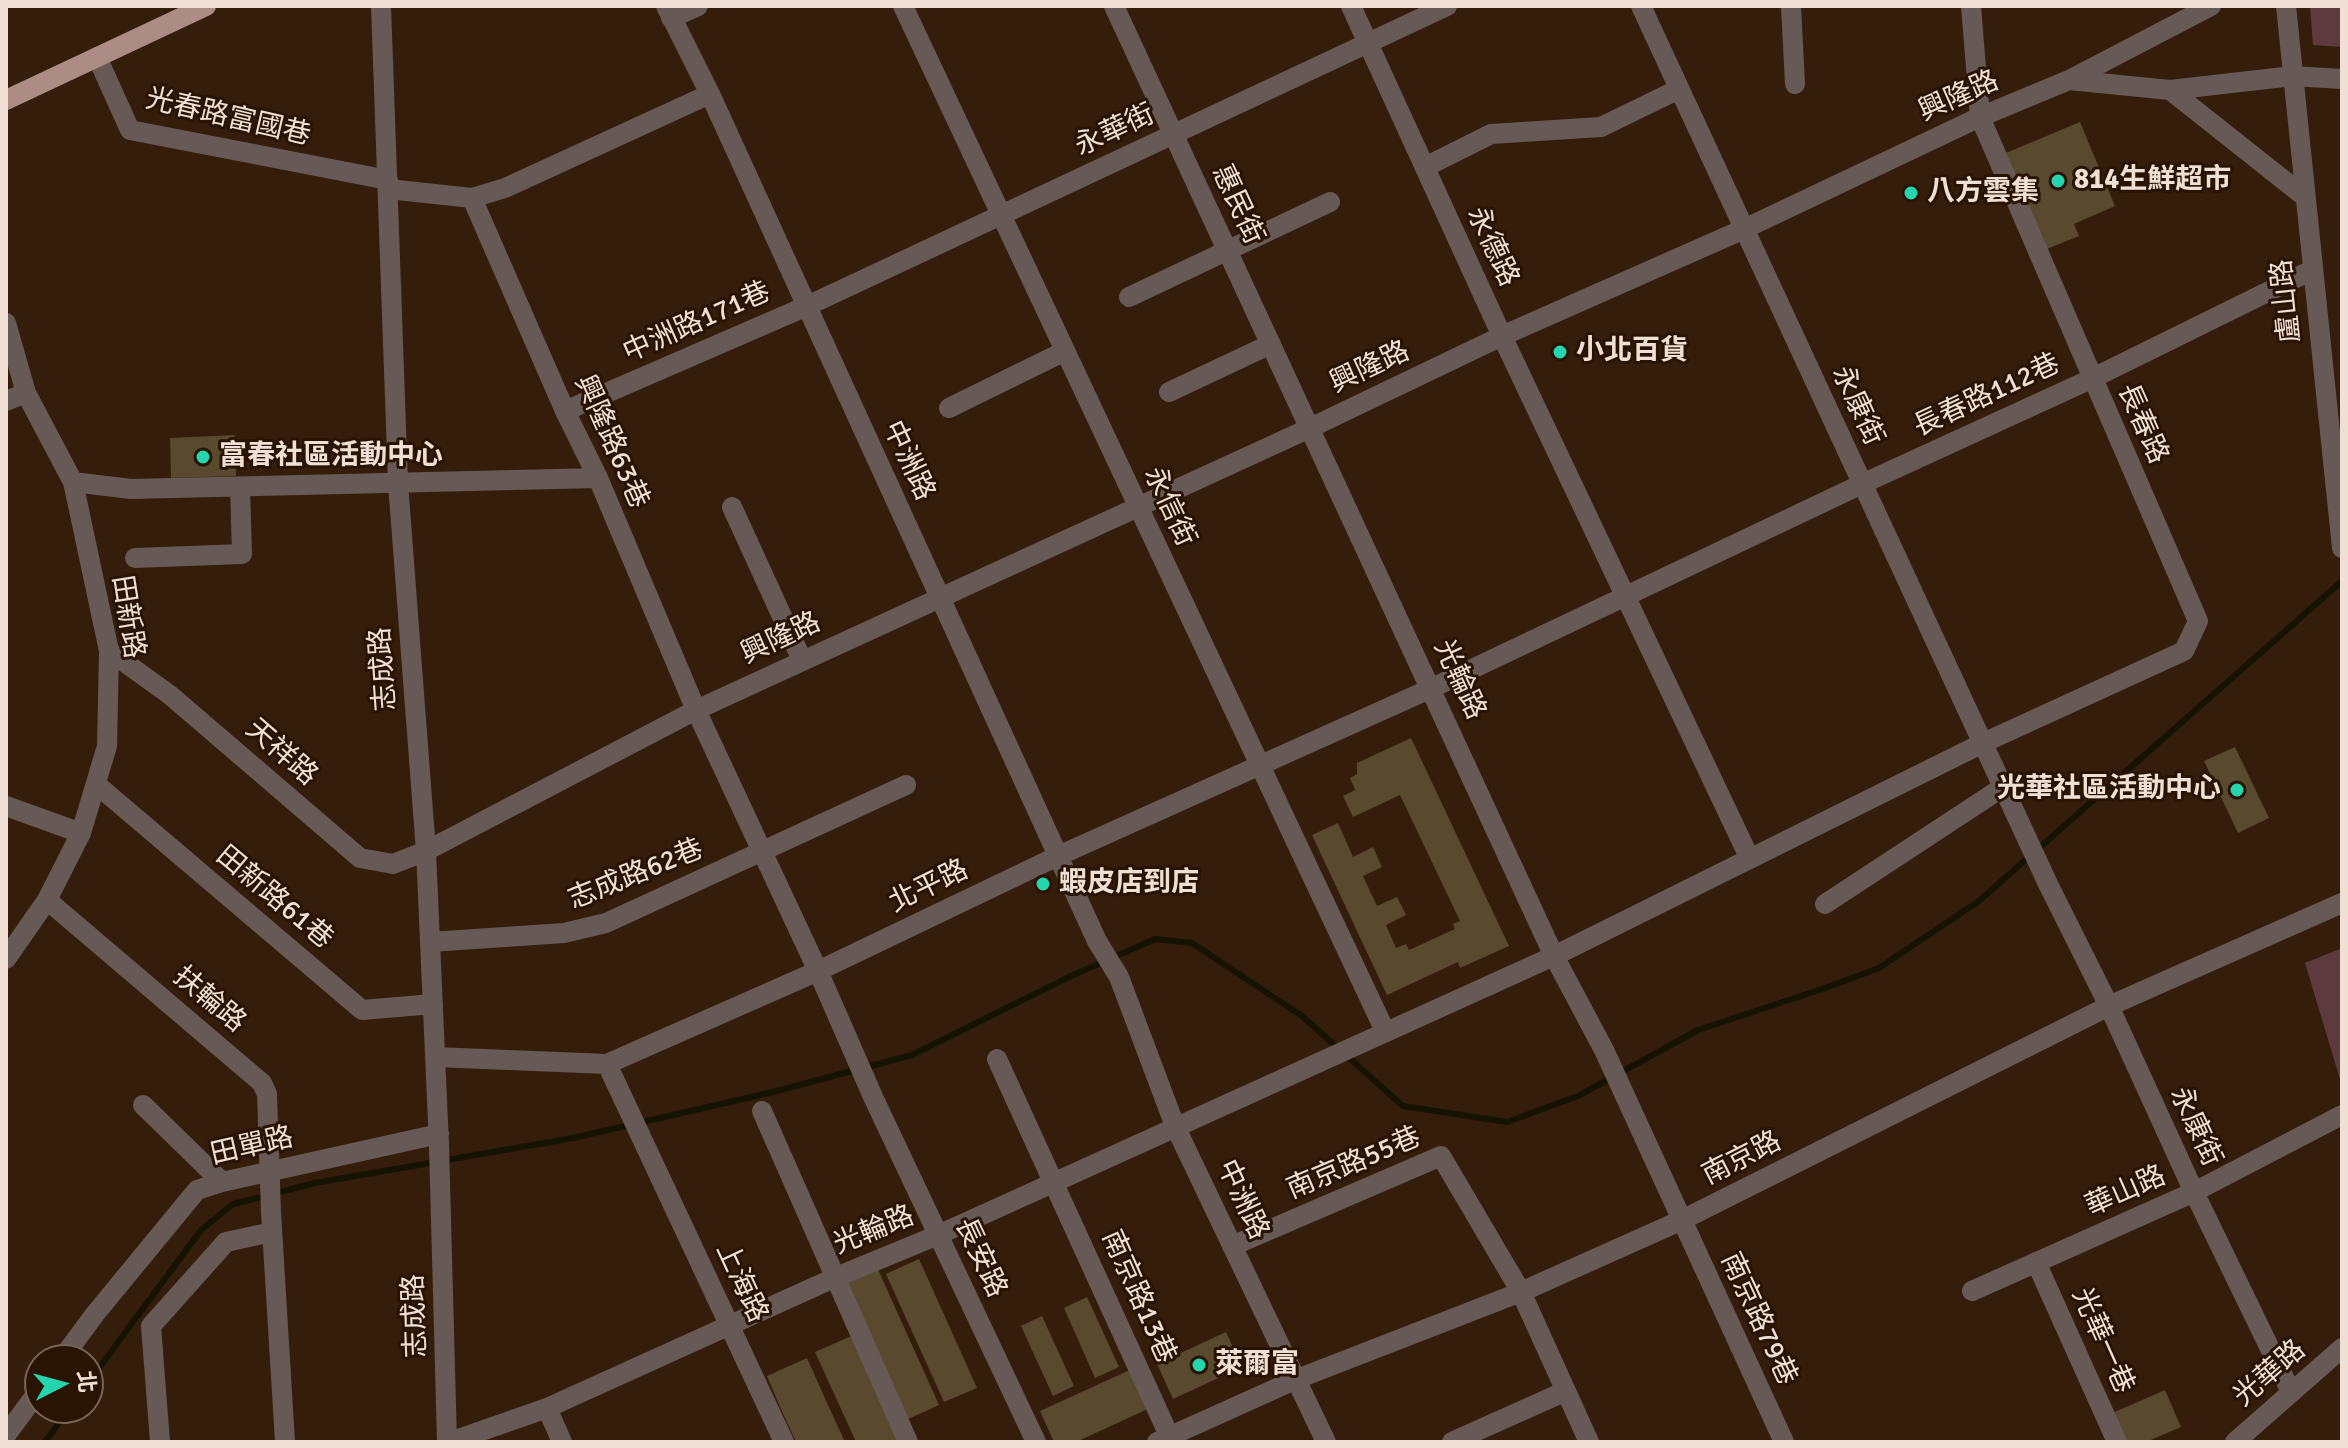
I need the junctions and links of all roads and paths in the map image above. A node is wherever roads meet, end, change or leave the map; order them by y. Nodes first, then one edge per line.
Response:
1 (206, 6) edge
2 (381, 6) edge
3 (698, 6) edge
4 (903, 6) edge
5 (1114, 6) edge
6 (1351, 6) edge
7 (1447, 6) edge
8 (1641, 6) edge
9 (1791, 6) edge
10 (1971, 6) edge
11 (2211, 6) edge
12 (2286, 6) edge
13 (669, 12) edge
14 (1367, 42) junction
15 (97, 57) junction
16 (2293, 76) junction
17 (2342, 79) edge
18 (2069, 80) junction
19 (1795, 84) dead end
20 (1679, 89) junction
21 (2170, 90) junction
22 (710, 94) junction
23 (6, 100) edge
24 (1980, 117) junction
25 (1174, 135) junction
26 (1425, 167) junction
27 (388, 185) junction
28 (2305, 197) junction
29 (472, 198) junction
30 (1330, 202) dead end
31 (1002, 215) junction
32 (1744, 229) junction
33 (1227, 250) junction
34 (2312, 270) junction
35 (1129, 297) dead end
36 (807, 306) junction
37 (6, 323) edge
38 (1502, 336) junction
39 (1271, 344) junction
40 (1065, 351) junction
41 (2091, 379) junction
42 (1169, 392) dead end
43 (26, 393) junction
44 (6, 401) edge
45 (949, 408) dead end
46 (565, 411) junction
47 (1310, 428) junction
48 (598, 478) junction
49 (73, 482) junction
50 (398, 483) junction
51 (1862, 484) junction
52 (240, 487) junction
53 (1138, 506) junction
54 (732, 507) dead end
55 (2342, 548) edge
56 (135, 558) dead end
57 (1626, 596) junction
58 (940, 597) junction
59 (109, 651) junction
60 (802, 660) junction
61 (1432, 688) junction
62 (696, 710) junction
63 (1983, 743) junction
64 (1259, 764) junction
65 (96, 784) junction
66 (906, 785) dead end
67 (2003, 787) junction
68 (6, 806) edge
69 (81, 833) junction
70 (426, 851) junction
71 (763, 853) junction
72 (1058, 856) junction
73 (1750, 859) junction
74 (47, 900) junction
75 (2342, 903) edge
76 (1825, 904) dead end
77 (430, 942) junction
78 (1554, 956) junction
79 (6, 959) edge
80 (818, 971) junction
81 (433, 1004) junction
82 (2109, 1006) junction
83 (1379, 1034) junction
84 (435, 1057) junction
85 (997, 1059) dead end
86 (607, 1064) junction
87 (143, 1105) dead end
88 (762, 1111) dead end
89 (2342, 1115) edge
90 (1175, 1126) junction
91 (439, 1139) junction
92 (269, 1173) junction
93 (1055, 1181) junction
94 (222, 1182) junction
95 (2194, 1192) junction
96 (1682, 1220) junction
97 (272, 1222) junction
98 (938, 1235) junction
99 (1232, 1246) junction
100 (2036, 1262) junction
101 (834, 1278) junction
102 (1972, 1291) dead end
103 (1521, 1292) junction
104 (729, 1324) junction
105 (73, 1344) edge
106 (2342, 1348) edge
107 (1297, 1379) junction
108 (1566, 1391) junction
109 (2291, 1392) junction
110 (547, 1408) junction
111 (24, 1411) edge
112 (6, 1435) edge
113 (1166, 1440) edge
114 (160, 1442) edge
115 (285, 1442) edge
116 (448, 1442) edge
117 (562, 1442) edge
118 (784, 1442) edge
119 (908, 1442) edge
120 (1036, 1442) edge
121 (1326, 1442) edge
122 (1452, 1442) edge
123 (1589, 1442) edge
124 (1784, 1442) edge
125 (2117, 1442) edge
126 (2235, 1442) edge

1 - 15 main road
2 - 27 street, 志成路
3 - 13 street
4 - 31 street, 永信街
5 - 25 street, 惠民街
6 - 14 street, 永德路
7 - 14 street, 永華街
8 - 20 street, 永康街
9 - 19 street
10 - 24 street, 長春路
11 - 18 street, 興隆路
12 - 16 street
13 - 22 street, 中洲路
14 - 25 street, 永華街
14 - 26 street, 永德路
15 - 23 main road
15 - 27 street, 光春路富國巷
16 - 17 street, 興隆路
16 - 21 street, 興隆路
16 - 28 street, 盧山路
18 - 21 street, 興隆路
18 - 24 street, 興隆路
20 - 26 street
20 - 32 street, 永康街
21 - 28 street
22 - 29 street
22 - 36 street, 中洲路
24 - 32 street, 興隆路
24 - 41 street, 長春路
25 - 31 street, 永華街
25 - 33 street, 惠民街
26 - 38 street, 永德路
27 - 29 street
27 - 50 street, 志成路
28 - 34 street, 盧山路
29 - 46 street, 興隆路63巷
30 - 33 street
31 - 36 street, 永華街
31 - 40 street, 永信街
32 - 38 street, 興隆路
32 - 51 street, 永康街
33 - 35 street
33 - 39 street, 惠民街
34 - 41 street, 長春路112巷
34 - 55 street, 盧山路
36 - 46 street, 中洲路171巷
36 - 58 street, 中洲路
37 - 43 street, 田新路
38 - 47 street, 興隆路
38 - 57 street, 永德路
39 - 42 street
39 - 47 street, 惠民街
40 - 45 street
40 - 53 street, 永信街
41 - 51 street, 長春路112巷
41 - 63 street, 長春路
43 - 44 street
43 - 49 street, 田新路
46 - 48 street, 興隆路63巷
47 - 53 street, 興隆路
47 - 61 street, 光輪路
48 - 50 street
48 - 62 street, 興隆路63巷
49 - 52 street
49 - 59 street, 田新路
50 - 52 street
50 - 70 street, 志成路
51 - 57 street, 長春路112巷
51 - 63 street, 永康街
52 - 56 street
53 - 58 street, 興隆路
53 - 64 street, 永信街
54 - 60 street
57 - 61 street, 北平路
57 - 73 street, 永德路
58 - 60 street, 興隆路
58 - 72 street, 中洲路
59 - 65 street, 田新路
59 - 70 street, 天祥路
60 - 62 street, 興隆路
61 - 64 street, 北平路
61 - 78 street, 光輪路
62 - 70 street, 天祥路
62 - 71 street
63 - 67 street, 永康街
63 - 73 street, 長春路
64 - 72 street, 北平路
64 - 83 street, 永信街
65 - 69 street, 田新路
65 - 81 street, 田新路61巷
66 - 71 street, 志成路62巷
67 - 76 street
67 - 82 street, 永康街
68 - 69 street
69 - 74 street, 田新路
70 - 77 street, 志成路
71 - 77 street, 志成路62巷
71 - 80 street
72 - 80 street, 北平路
72 - 90 street, 中洲路
73 - 78 street, 長春路
74 - 79 street, 田新路
74 - 92 street, 扶輪路
75 - 82 street, 南京路
77 - 81 street, 志成路
78 - 83 street
78 - 96 street, 光輪路
80 - 86 street, 北平路
80 - 98 street, 長安路
81 - 84 street, 志成路
82 - 95 street, 永康街
82 - 96 street, 南京路
83 - 90 street, 光輪路
84 - 86 street, 北平路
84 - 91 street, 志成路
85 - 93 street, 南京路13巷
86 - 104 street, 上海路
87 - 94 street
88 - 101 street
89 - 95 street, 華山路
90 - 93 street, 光輪路
90 - 99 street, 中洲路
91 - 92 street, 田單路
91 - 116 street, 志成路
92 - 94 street, 田單路
92 - 97 street, 扶輪路
93 - 98 street, 光輪路
93 - 113 street, 南京路13巷
94 - 105 street, 田單路
95 - 100 street, 華山路
95 - 109 street, 永康街
96 - 103 street, 南京路
96 - 124 street, 南京路79巷
97 - 114 street
97 - 115 street
98 - 101 street, 光輪路
98 - 120 street, 長安路
99 - 103 street, 南京路55巷
99 - 107 street, 中洲路
100 - 102 street, 華山路
100 - 125 street, 光華一巷
101 - 104 street, 光輪路
101 - 119 street
103 - 107 street, 南京路
103 - 108 street
104 - 110 street, 光輪路
104 - 118 street, 上海路
106 - 109 street, 光華路
107 - 113 street, 南京路
107 - 121 street, 中洲路
108 - 122 street
108 - 123 street
109 - 126 street, 光華路
110 - 116 street, 光輪路
110 - 117 street
111 - 112 street

